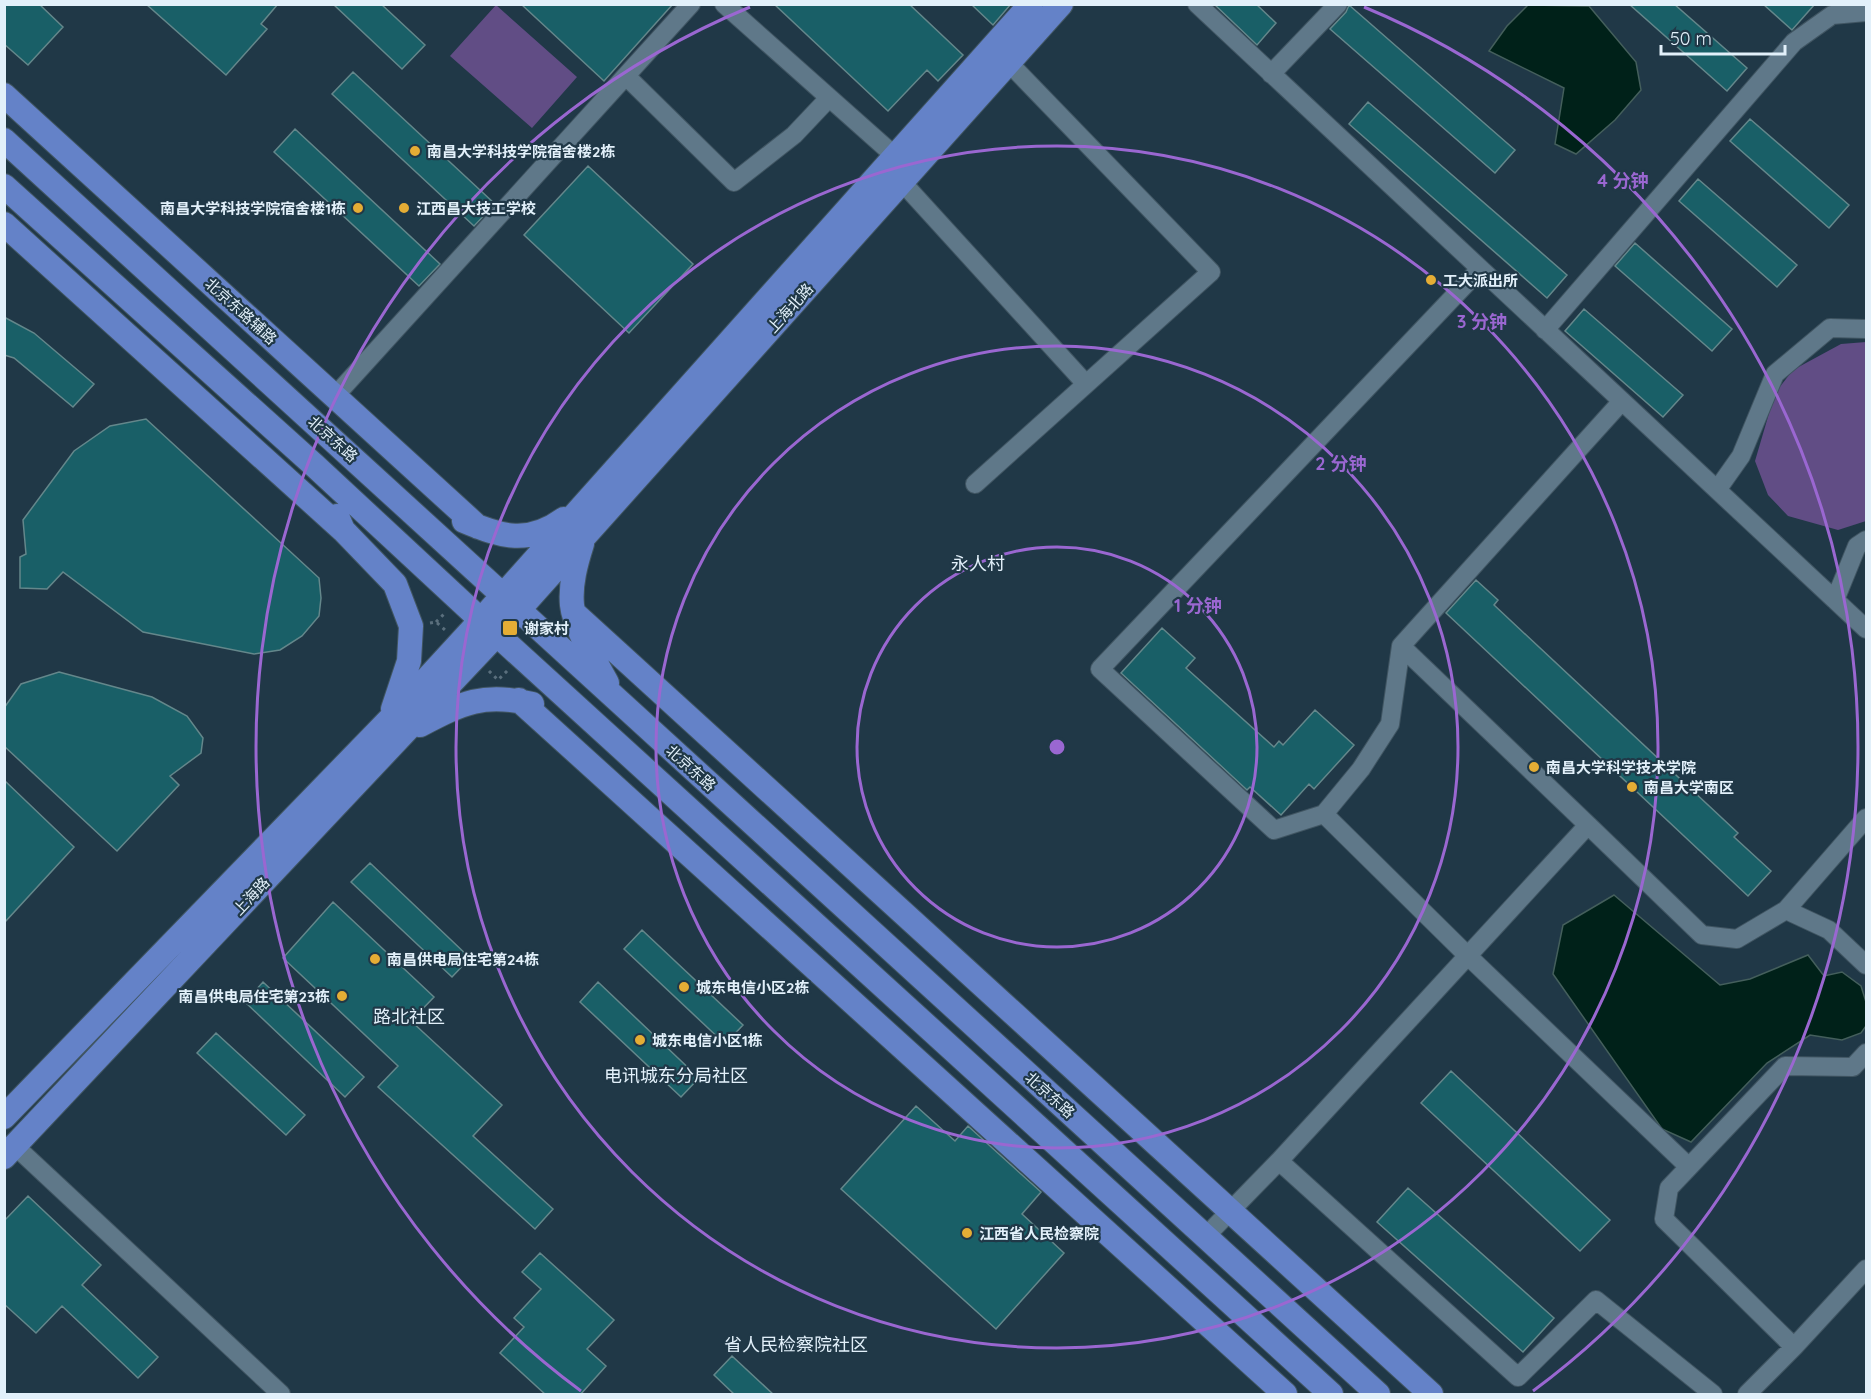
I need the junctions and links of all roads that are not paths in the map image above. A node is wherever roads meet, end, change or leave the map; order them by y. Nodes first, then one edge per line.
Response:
1 (690, 4) edge
2 (724, 4) edge
3 (1031, 4) edge
4 (1061, 4) edge
5 (1197, 4) edge
6 (1338, 4) edge
7 (1866, 12) edge
8 (1009, 63) junction
9 (1272, 74) junction
10 (626, 76) junction
11 (4, 95) edge
12 (829, 98) junction
13 (4, 140) edge
14 (896, 157) junction
15 (902, 182) junction
16 (4, 186) edge
17 (4, 224) edge
18 (1480, 269) junction
19 (1866, 329) edge
20 (1545, 330) junction
21 (1086, 384) junction
22 (335, 396) junction
23 (1622, 401) junction
24 (314, 465) junction
25 (380, 483) junction
26 (975, 484) dead end
27 (1717, 490) junction
28 (585, 504) junction
29 (478, 526) junction
30 (344, 530) junction
31 (585, 535) junction
32 (1866, 540) edge
33 (1835, 600) junction
34 (511, 602) junction
35 (574, 613) junction
36 (489, 627) junction
37 (1866, 629) edge
38 (1401, 645) junction
39 (615, 698) junction
40 (519, 700) junction
41 (397, 726) junction
42 (606, 734) junction
43 (1324, 814) junction
44 (1866, 818) edge
45 (1588, 825) junction
46 (1786, 910) junction
47 (1468, 956) junction
48 (1866, 965) edge
49 (1866, 1053) edge
50 (5, 1115) edge
51 (10, 1151) edge
52 (1279, 1161) junction
53 (1689, 1167) junction
54 (1230, 1212) junction
55 (1205, 1237) junction
56 (1866, 1269) edge
57 (1794, 1347) junction
58 (281, 1395) edge
59 (1285, 1395) edge
60 (1331, 1395) edge
61 (1378, 1395) edge
62 (1431, 1395) edge
63 (1713, 1395) edge
64 (1747, 1395) edge

1 - 10 lane
2 - 12 lane
3 - 14 main road, 上海北路
4 - 8 main road, 上海北路
5 - 9 lane
6 - 9 lane
7 - 20 lane
8 - 15 main road, 上海北路
8 - 21 lane
9 - 18 lane
10 - 12 lane
10 - 22 lane
11 - 22 main road, 北京东路辅路
12 - 14 lane
13 - 25 main road, 北京东路
14 - 28 main road, 上海北路
15 - 21 lane
15 - 31 main road, 上海北路
16 - 24 main road
17 - 30 main road
18 - 20 lane
18 - 43 lane
19 - 27 lane
20 - 23 lane
21 - 26 lane
22 - 29 main road, 北京东路辅路
23 - 27 lane
23 - 38 lane
24 - 30 main road
24 - 36 main road
25 - 29 main road
25 - 34 main road, 北京东路
27 - 33 lane
28 - 29 main road
28 - 34 main road, 上海北路
30 - 41 main road
31 - 34 main road, 上海北路
31 - 35 main road
32 - 33 lane
33 - 37 lane
34 - 36 main road, 上海路
34 - 39 main road, 北京东路
35 - 39 main road
35 - 54 main road
36 - 41 main road, 上海路
36 - 42 main road
38 - 43 lane
38 - 45 lane
39 - 55 main road, 北京东路
40 - 41 main road
40 - 42 main road
40 - 59 main road
41 - 50 main road, 上海路
41 - 51 main road, 上海路
42 - 60 main road
43 - 47 lane
44 - 46 lane
45 - 46 lane
45 - 47 lane
46 - 48 lane
47 - 52 lane
47 - 53 lane
49 - 53 lane
51 - 58 lane
52 - 54 lane
52 - 63 lane
53 - 57 lane
54 - 55 lane
54 - 62 main road
55 - 61 main road, 北京东路
56 - 57 lane
57 - 64 lane

